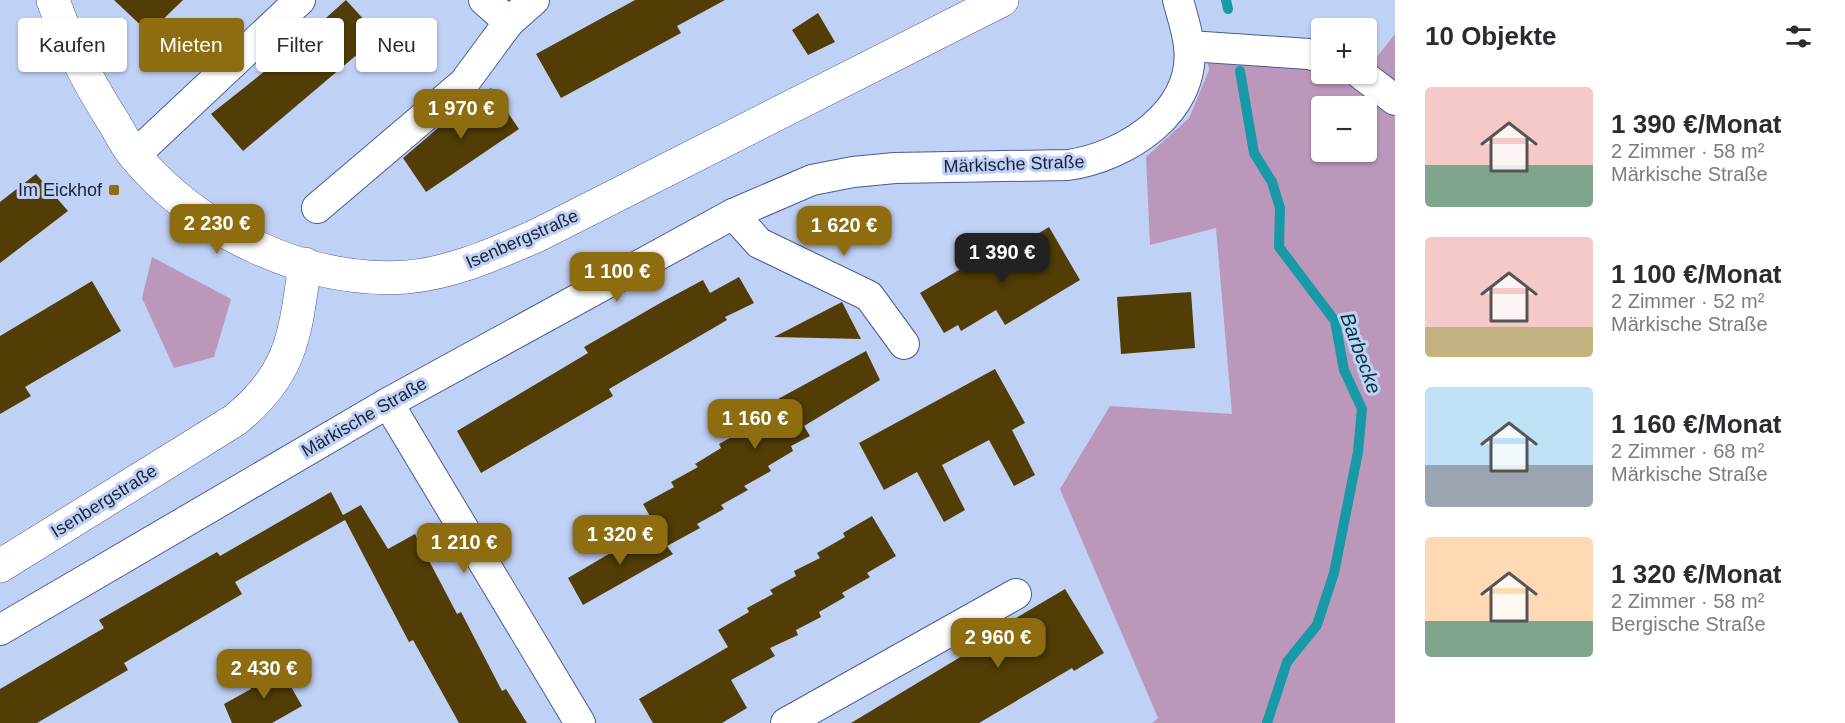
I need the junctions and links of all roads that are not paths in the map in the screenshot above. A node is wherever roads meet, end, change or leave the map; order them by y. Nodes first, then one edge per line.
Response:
1 (53, 0) edge
2 (300, 0) edge
3 (484, 0) edge
4 (534, 0) edge
5 (1002, 0) edge
6 (1178, 0) edge
7 (509, 22) junction
8 (1189, 46) junction
9 (1311, 55) edge
10 (1374, 84) edge
11 (1395, 100) edge
12 (135, 155) junction
13 (317, 208) dead end
14 (733, 214) junction
15 (305, 264) junction
16 (904, 344) dead end
17 (388, 403) junction
18 (0, 566) edge
19 (1016, 594) dead end
20 (0, 630) edge
21 (580, 723) edge
22 (786, 723) edge

1 - 12 main road
2 - 12 street
3 - 7 street
4 - 7 street
5 - 15 main road, Isenbergstraße
6 - 8 street, Märkische Straße
7 - 13 street
8 - 9 street
8 - 14 street, Märkische Straße
10 - 11 street
12 - 15 main road
14 - 16 street
14 - 17 street, Märkische Straße
15 - 18 main road, Isenbergstraße
17 - 20 street, Märkische Straße
17 - 21 street
19 - 22 street

